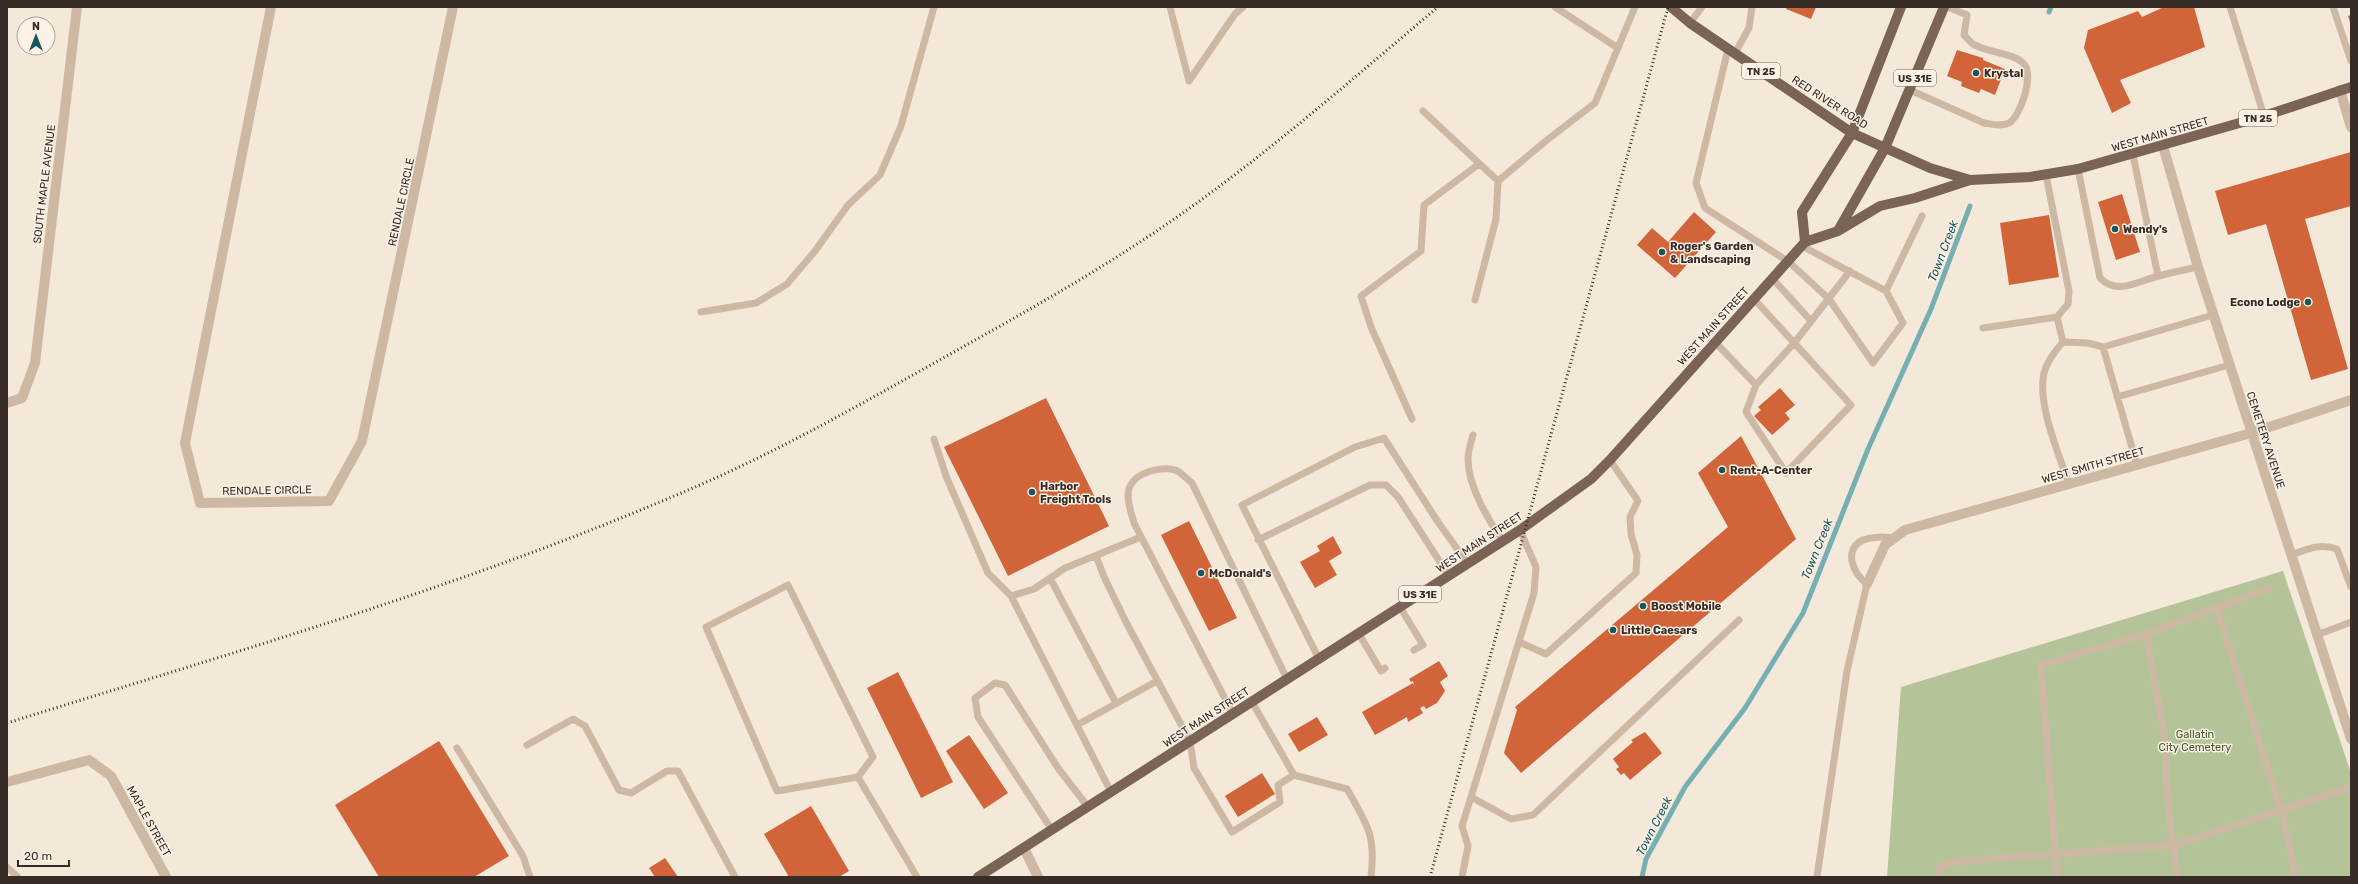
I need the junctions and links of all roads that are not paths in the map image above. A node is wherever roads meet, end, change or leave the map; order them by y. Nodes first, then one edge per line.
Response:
1 (77, 7) edge
2 (271, 7) edge
3 (453, 7) edge
4 (934, 7) edge
5 (1170, 7) edge
6 (1243, 7) edge
7 (1555, 7) edge
8 (1635, 7) edge
9 (1671, 7) edge
10 (1702, 7) edge
11 (1752, 7) edge
12 (1901, 7) edge
13 (1944, 7) edge
14 (1948, 7) edge
15 (2230, 7) edge
16 (2333, 7) edge
17 (1690, 23) junction
18 (1618, 48) junction
19 (1732, 51) junction
20 (2351, 61) edge
21 (2351, 86) edge
22 (1910, 90) junction
23 (2340, 90) junction
24 (1422, 111) dead end
25 (2264, 116) junction
26 (2351, 127) edge
27 (1852, 133) junction
28 (2163, 146) junction
29 (1886, 148) junction
30 (2133, 156) junction
31 (1479, 164) junction
32 (2078, 169) junction
33 (2046, 175) junction
34 (1970, 180) junction
35 (1498, 181) junction
36 (1922, 216) dead end
37 (1838, 231) junction
38 (1803, 244) junction
39 (1789, 262) junction
40 (2198, 267) junction
41 (1850, 271) junction
42 (2158, 276) junction
43 (1773, 279) junction
44 (1886, 291) junction
45 (1829, 299) junction
46 (1475, 300) dead end
47 (1754, 300) junction
48 (701, 312) dead end
49 (2213, 315) junction
50 (2058, 317) junction
51 (1811, 321) junction
52 (1983, 328) dead end
53 (1715, 342) junction
54 (1795, 342) junction
55 (2063, 342) junction
56 (2103, 347) junction
57 (2230, 365) junction
58 (1756, 385) junction
59 (2117, 397) junction
60 (2351, 400) edge
61 (7, 403) edge
62 (1412, 419) dead end
63 (2251, 433) junction
64 (1473, 435) dead end
65 (934, 439) dead end
66 (1610, 460) junction
67 (2137, 465) junction
68 (2069, 484) junction
69 (1520, 530) junction
70 (1141, 537) junction
71 (1894, 538) junction
72 (1258, 540) junction
73 (1503, 541) junction
74 (2291, 555) junction
75 (1096, 556) junction
76 (1468, 564) junction
77 (1449, 576) junction
78 (1050, 578) junction
79 (1867, 584) junction
80 (2351, 587) edge
81 (2269, 588) dead end
82 (1011, 596) junction
83 (1400, 607) junction
84 (2217, 608) junction
85 (1739, 620) dead end
86 (2351, 622) edge
87 (1359, 634) junction
88 (2146, 634) junction
89 (2317, 634) junction
90 (1519, 642) junction
91 (1414, 650) dead end
92 (1319, 659) junction
93 (1385, 668) dead end
94 (1287, 679) junction
95 (1157, 681) junction
96 (1252, 702) junction
97 (1116, 703) junction
98 (2346, 711) edge
99 (1233, 714) junction
100 (1077, 725) junction
101 (2351, 739) edge
102 (1190, 741) junction
103 (527, 745) dead end
104 (457, 748) dead end
105 (1294, 774) junction
106 (858, 777) junction
107 (7, 782) edge
108 (2351, 787) edge
109 (1111, 792) junction
110 (1471, 797) junction
111 (1088, 807) junction
112 (2281, 810) junction
113 (1052, 830) junction
114 (2174, 845) junction
115 (1024, 848) junction
116 (2055, 854) junction
117 (7, 867) edge
118 (18, 877) edge
119 (166, 877) edge
120 (530, 877) edge
121 (735, 877) edge
122 (918, 877) edge
123 (978, 877) edge
124 (1038, 877) edge
125 (1370, 877) edge
126 (1462, 877) edge
127 (1817, 877) edge
128 (1937, 877) edge
129 (2057, 877) edge
130 (2178, 877) edge
131 (2295, 877) edge

1 - 61 street, SOUTH MAPLE AVENUE
2 - 3 street, RENDALE CIRCLE
4 - 48 lane
5 - 6 lane
7 - 18 lane
8 - 18 lane
9 - 17 main road, RED RIVER ROAD / TN 25
10 - 17 lane
11 - 19 lane
12 - 27 main road
13 - 22 main road, US 31E
14 - 22 lane
15 - 25 lane
16 - 20 lane
17 - 19 main road, RED RIVER ROAD / TN 25
18 - 35 lane
19 - 27 main road, RED RIVER ROAD / TN 25
19 - 39 lane
21 - 23 main road, WEST MAIN STREET / TN 25
22 - 29 main road, US 31E
23 - 25 main road, WEST MAIN STREET / TN 25
23 - 26 street
24 - 31 lane
25 - 28 main road, WEST MAIN STREET / TN 25
27 - 29 main road, RED RIVER ROAD / TN 25
27 - 38 main road
28 - 30 main road, WEST MAIN STREET / TN 25
28 - 40 street, CEMETERY AVENUE
29 - 34 main road, RED RIVER ROAD / TN 25
29 - 37 main road, US 31E
30 - 32 main road, WEST MAIN STREET / TN 25
30 - 42 lane
31 - 35 lane
31 - 62 lane
32 - 33 main road, WEST MAIN STREET / TN 25
32 - 42 lane
33 - 34 main road, WEST MAIN STREET / TN 25
33 - 50 lane
34 - 37 main road
35 - 46 lane
36 - 44 lane
37 - 38 main road
38 - 39 main road, WEST MAIN STREET / US 31E
38 - 41 lane
39 - 43 main road, WEST MAIN STREET / US 31E
39 - 45 lane
40 - 42 lane
40 - 49 street, CEMETERY AVENUE
41 - 44 lane
41 - 45 lane
43 - 47 main road, WEST MAIN STREET / US 31E
43 - 51 lane
44 - 45 lane
45 - 51 lane
47 - 53 main road, WEST MAIN STREET / US 31E
47 - 54 lane
49 - 56 lane
49 - 57 street, CEMETERY AVENUE
50 - 52 lane
50 - 55 lane
51 - 54 lane
53 - 58 lane
53 - 66 main road, WEST MAIN STREET / US 31E
54 - 58 lane
54 - 58 lane
55 - 56 lane
55 - 68 lane
56 - 59 lane
57 - 59 lane
57 - 63 street, CEMETERY AVENUE
59 - 67 lane
60 - 63 street, WEST SMITH STREET
63 - 67 street, WEST SMITH STREET
63 - 74 street, CEMETERY AVENUE
64 - 73 lane
65 - 82 lane
66 - 69 main road, WEST MAIN STREET / US 31E
66 - 90 lane
67 - 68 street, WEST SMITH STREET
68 - 71 street, WEST SMITH STREET
69 - 73 main road, WEST MAIN STREET / US 31E
69 - 90 lane
70 - 75 lane
70 - 94 lane
70 - 99 lane
71 - 79 street, WEST SMITH STREET
71 - 79 lane
72 - 76 lane
72 - 77 lane
72 - 92 lane
73 - 76 main road, WEST MAIN STREET / US 31E
74 - 80 lane
74 - 89 street, CEMETERY AVENUE
75 - 78 lane
75 - 95 lane
76 - 77 main road, WEST MAIN STREET / US 31E
77 - 83 main road, WEST MAIN STREET / US 31E
78 - 82 lane
78 - 97 lane
79 - 127 lane
81 - 84 lane
82 - 100 lane
83 - 87 main road, WEST MAIN STREET / US 31E
83 - 91 lane
84 - 88 lane
84 - 112 lane
85 - 110 lane
86 - 89 lane
87 - 92 main road, WEST MAIN STREET / US 31E
87 - 93 lane
88 - 114 lane
88 - 116 lane
89 - 98 street, CEMETERY AVENUE
90 - 110 lane
92 - 94 main road, WEST MAIN STREET / US 31E
94 - 96 main road, WEST MAIN STREET / US 31E
95 - 97 lane
95 - 102 lane
96 - 99 main road, WEST MAIN STREET / US 31E
96 - 105 lane
97 - 100 lane
98 - 101 street, CEMETERY AVENUE
99 - 102 main road, WEST MAIN STREET / US 31E
100 - 109 lane
102 - 105 lane
102 - 109 main road, WEST MAIN STREET / US 31E
103 - 121 lane
104 - 120 lane
105 - 125 lane
106 - 106 lane
106 - 122 lane
107 - 119 street, MAPLE STREET
108 - 112 lane
109 - 111 main road, WEST MAIN STREET / US 31E
110 - 126 lane
111 - 113 main road, WEST MAIN STREET / US 31E
111 - 113 lane
112 - 114 lane
112 - 131 lane
113 - 115 main road, WEST MAIN STREET / US 31E
114 - 116 lane
114 - 130 lane
115 - 123 main road, WEST MAIN STREET / US 31E
115 - 124 street
116 - 128 lane
116 - 129 lane
117 - 118 lane

